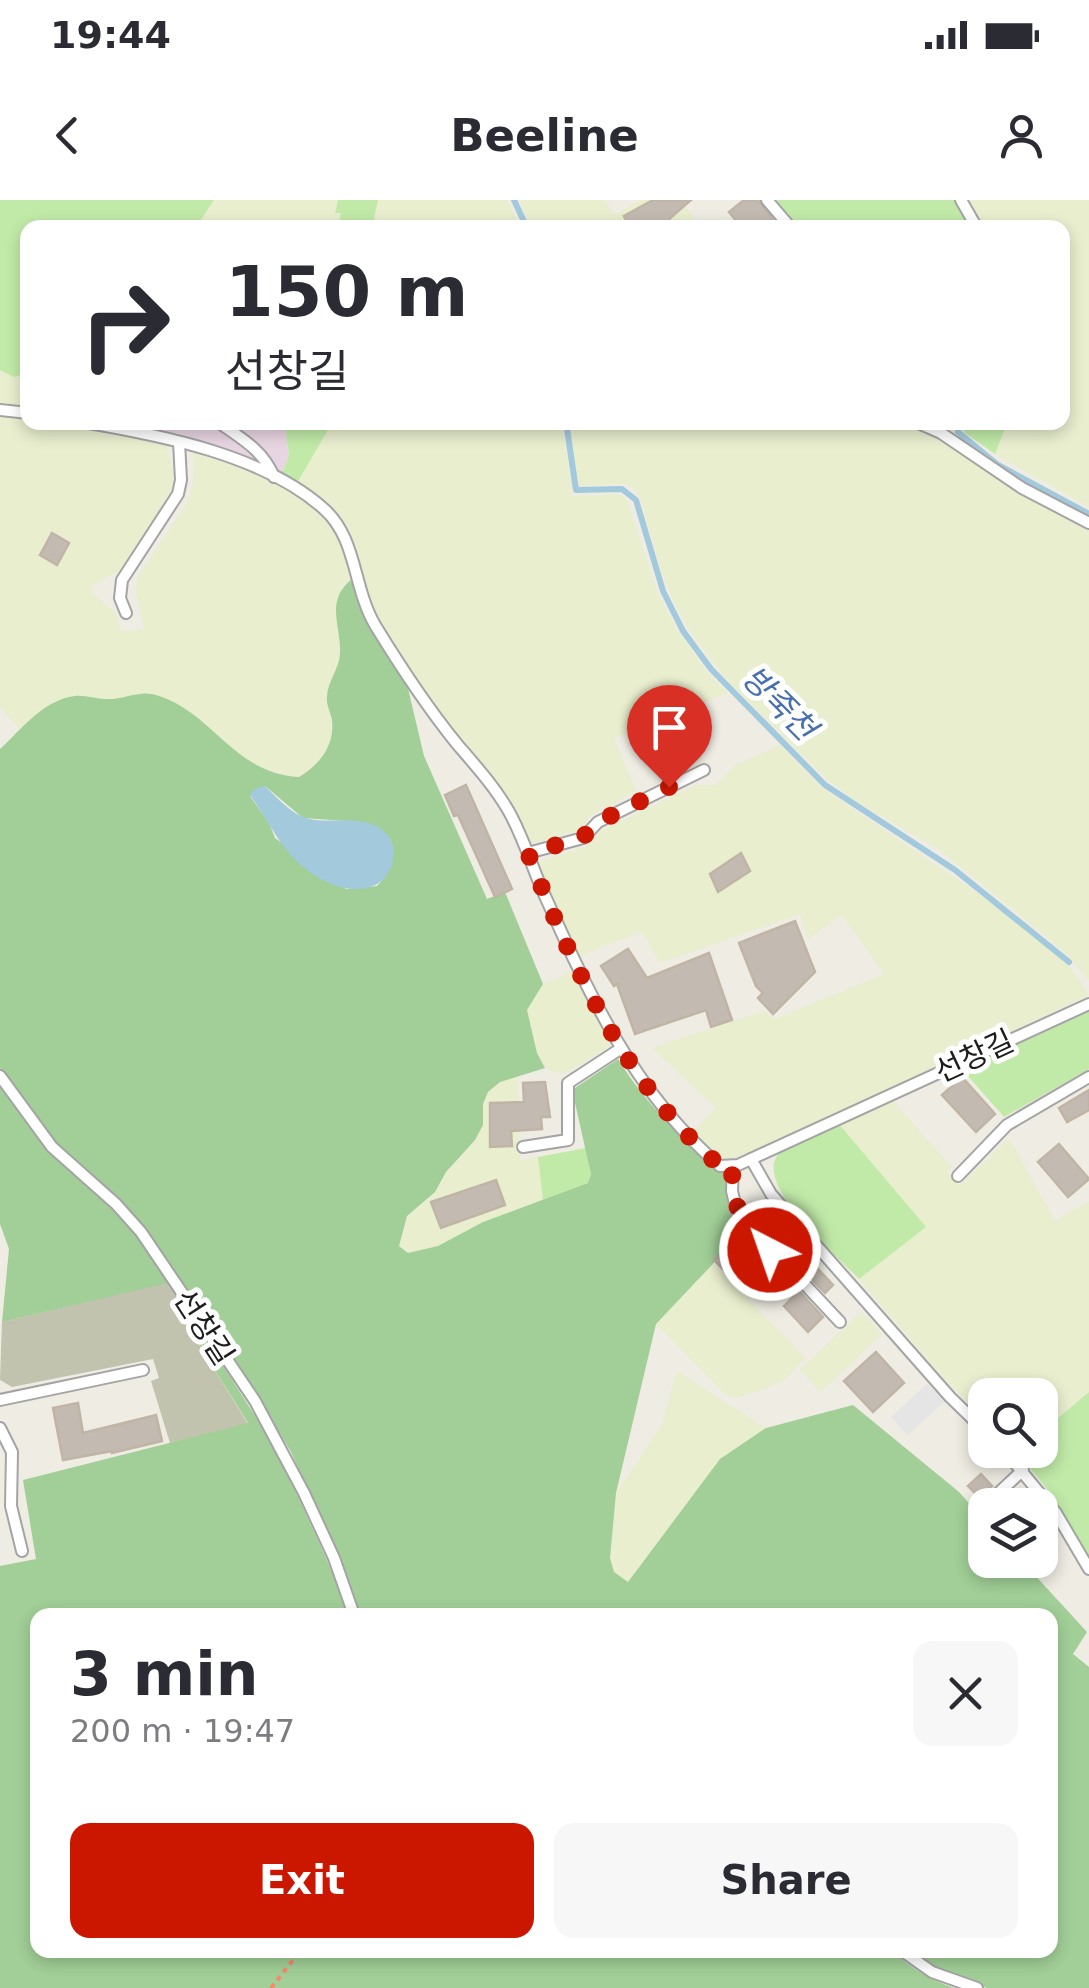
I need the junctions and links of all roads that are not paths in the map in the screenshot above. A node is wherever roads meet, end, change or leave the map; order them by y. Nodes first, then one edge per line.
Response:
1 (768, 200) edge
2 (784, 220) edge
3 (122, 430) edge
4 (229, 430) edge
5 (933, 430) edge
6 (943, 430) edge
7 (941, 434) junction
8 (179, 442) junction
9 (274, 477) junction
10 (1089, 523) edge
11 (126, 613) dead end
12 (704, 770) dead end
13 (528, 853) junction
14 (1089, 1004) edge
15 (620, 1049) junction
16 (0, 1076) edge
17 (1089, 1078) edge
18 (523, 1148) dead end
19 (751, 1159) junction
20 (733, 1166) junction
21 (958, 1176) dead end
22 (840, 1322) dead end
23 (142, 1370) dead end
24 (0, 1400) edge
25 (968, 1414) edge
26 (0, 1428) edge
27 (1022, 1470) joint
28 (1003, 1488) edge
29 (6, 1490) edge
30 (22, 1551) dead end
31 (1089, 1569) edge
32 (351, 1608) edge
33 (912, 1958) edge
34 (977, 1988) edge

1 - 2 lane
3 - 8 lane
4 - 9 lane
5 - 7 lane
6 - 7 lane
7 - 10 lane
8 - 9 lane
8 - 11 lane
9 - 13 lane
12 - 13 lane
13 - 15 lane
14 - 19 lane, 선창길
15 - 18 lane
15 - 20 lane
16 - 32 lane, 선창길
17 - 21 lane
19 - 20 lane, 선창길
19 - 25 lane
20 - 22 lane
23 - 24 lane
26 - 29 lane
27 - 28 lane
27 - 31 lane
29 - 30 lane
33 - 34 lane

